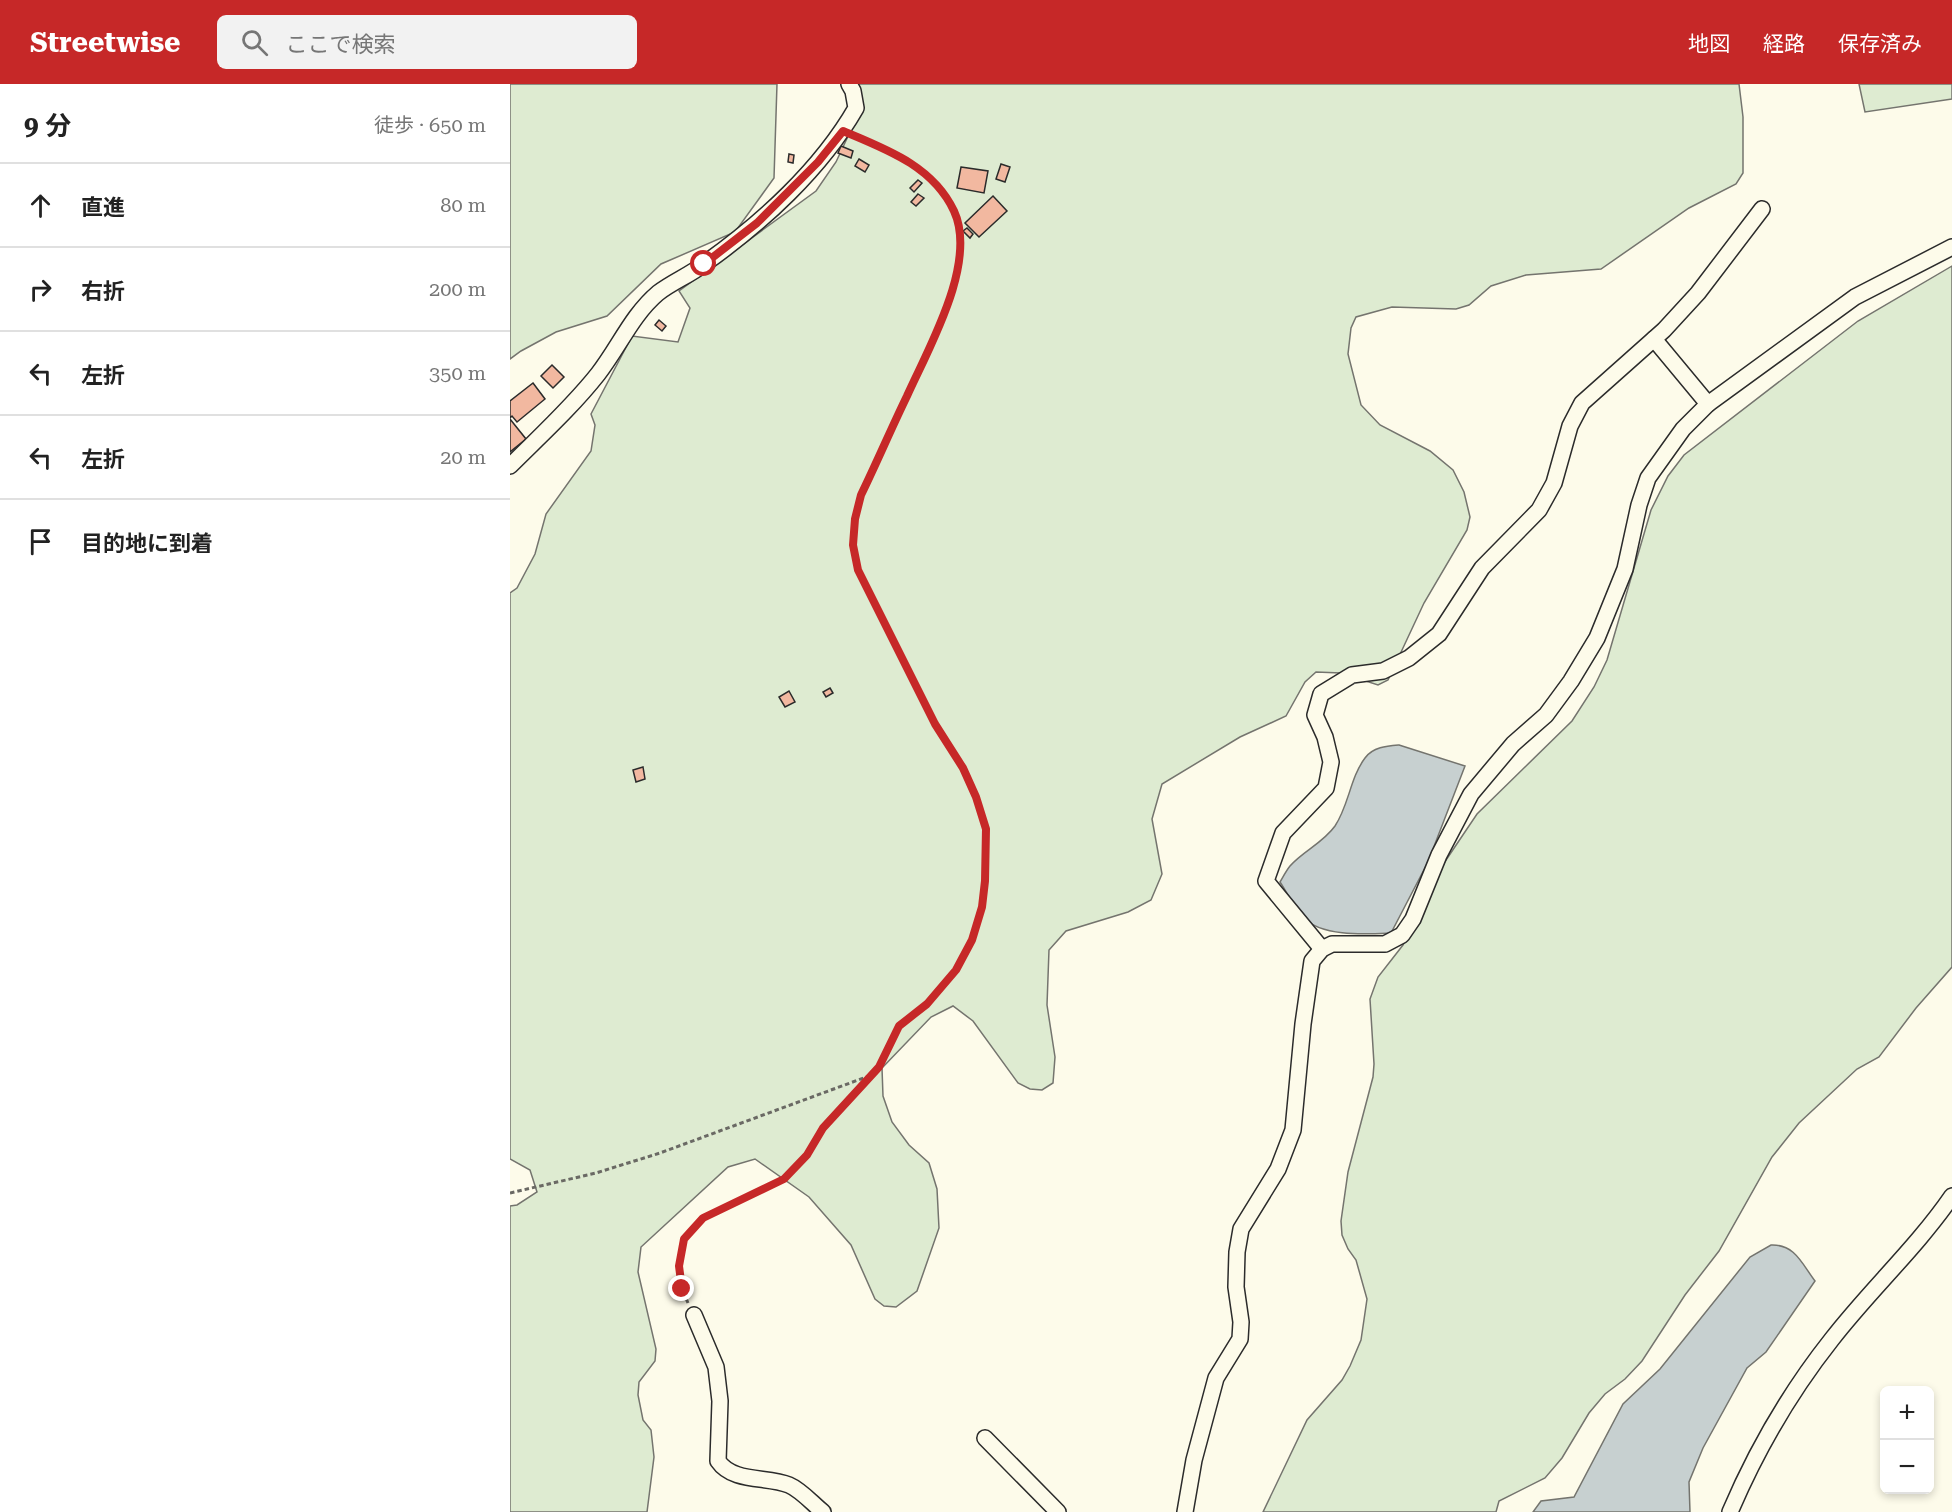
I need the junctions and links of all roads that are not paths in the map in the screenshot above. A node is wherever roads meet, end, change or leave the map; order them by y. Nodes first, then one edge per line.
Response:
1 (849, 84) edge
2 (1762, 209) dead end
3 (1952, 247) edge
4 (1654, 339) junction
5 (1708, 404) junction
6 (510, 466) edge
7 (1322, 949) junction
8 (1952, 1196) edge
9 (694, 1315) road end
10 (986, 1438) dead end
11 (824, 1512) edge
12 (1058, 1512) edge
13 (1185, 1512) edge
14 (1730, 1512) edge

1 - 6 street
2 - 4 street
3 - 5 street
4 - 5 street
4 - 7 street
5 - 7 street
7 - 13 street
8 - 14 street
9 - 11 street
10 - 12 street

